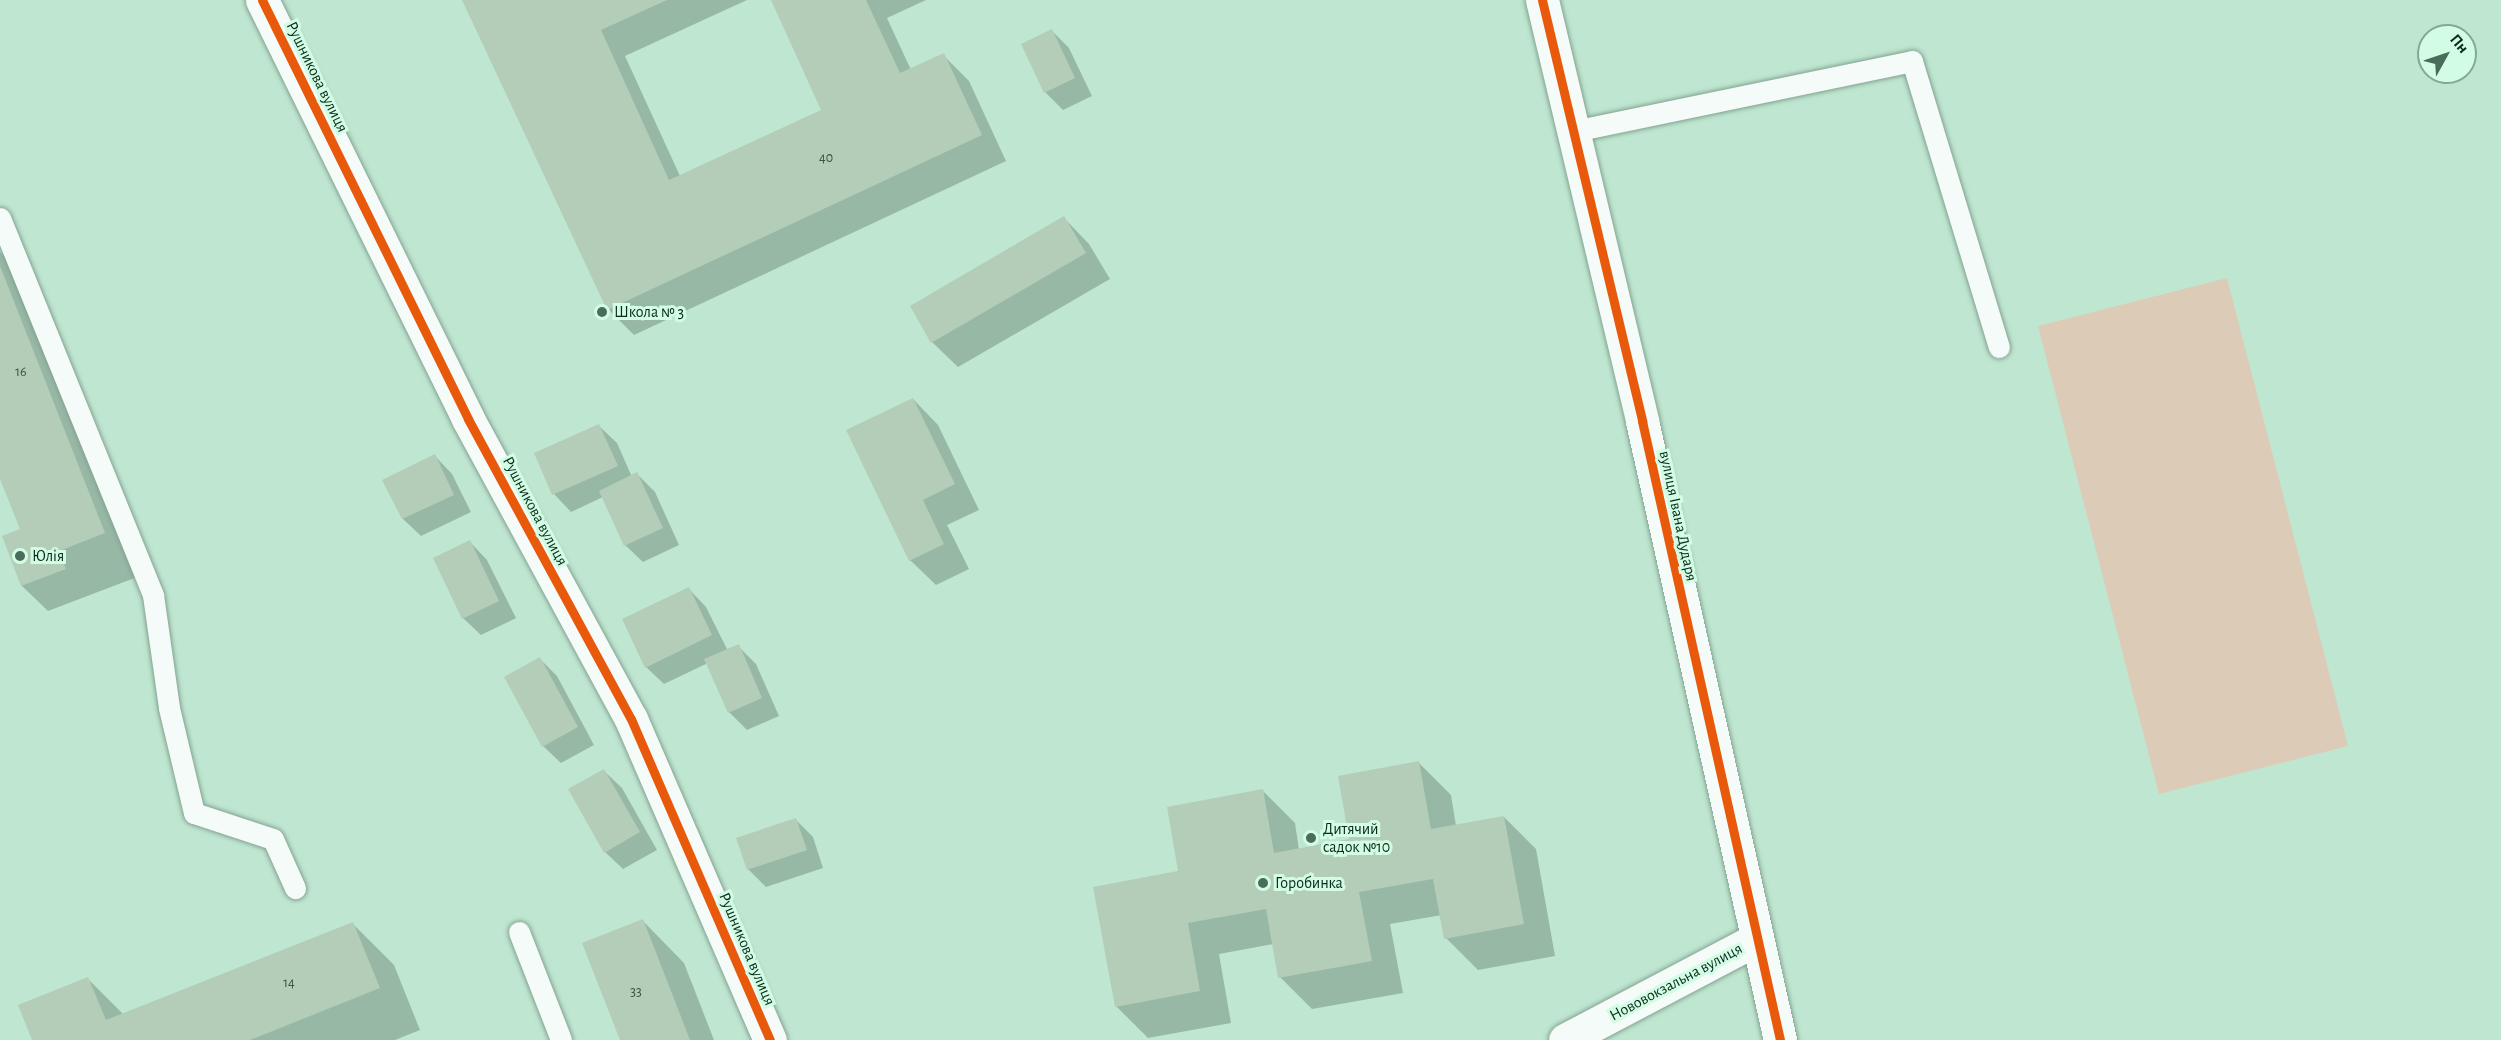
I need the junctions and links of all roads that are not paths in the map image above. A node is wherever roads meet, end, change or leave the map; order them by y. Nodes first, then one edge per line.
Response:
1 (262, 0) edge
2 (1542, 0) edge
3 (1574, 131) junction
4 (0, 218) edge
5 (1999, 347) dead end
6 (295, 888) dead end
7 (519, 932) dead end
8 (1755, 940) junction
9 (561, 1040) edge
10 (770, 1040) edge
11 (1565, 1040) edge
12 (1780, 1040) edge

1 - 10 street, Рушникова вулиця
2 - 3 street, вулиця Івана Дударя
3 - 5 lane
3 - 8 street, вулиця Івана Дударя
4 - 6 lane
7 - 9 lane
8 - 11 street, Нововокзальна вулиця
8 - 12 street, вулиця Івана Дударя

